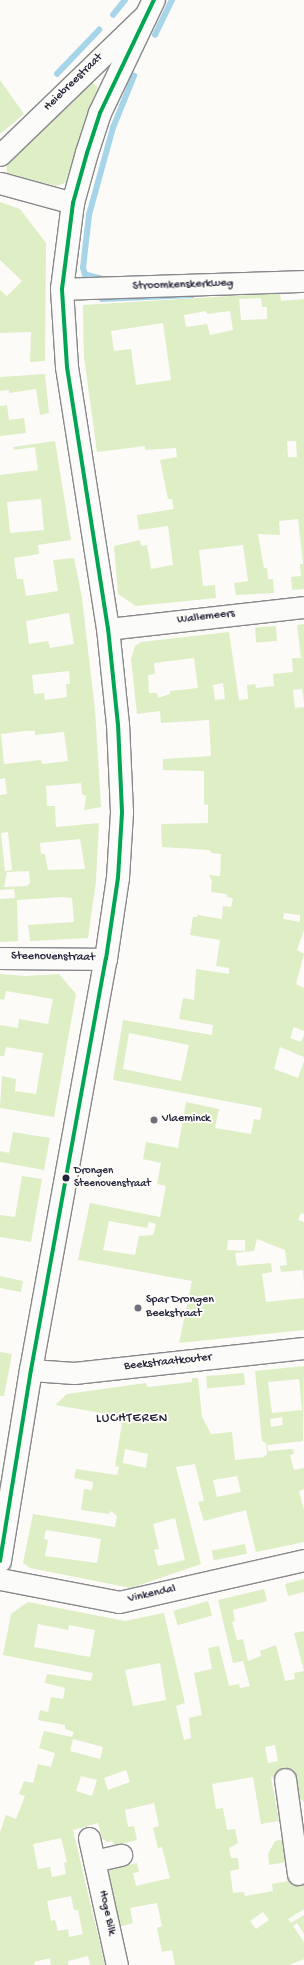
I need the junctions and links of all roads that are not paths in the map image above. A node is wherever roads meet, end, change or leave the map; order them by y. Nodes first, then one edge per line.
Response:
1 (151, 6) edge
2 (0, 154) edge
3 (0, 183) edge
4 (73, 203) junction
5 (304, 281) edge
6 (62, 289) junction
7 (304, 607) edge
8 (108, 630) junction
9 (0, 958) edge
10 (106, 959) junction
11 (304, 1348) edge
12 (31, 1370) junction
13 (304, 1560) edge
14 (0, 1561) edge
15 (0, 1580) edge
16 (284, 1779) dead end
17 (298, 1826) edge
18 (89, 1838) dead end
19 (121, 1855) dead end
20 (94, 1861) junction
21 (298, 1874) dead end
22 (117, 1965) edge

1 - 2 street, Heiebreestraat
1 - 4 street
3 - 4 street
4 - 6 street
5 - 6 street, Stroomkenskerkweg
6 - 8 street
7 - 8 street, Wallemeers
8 - 10 street
9 - 10 street, Steenovenstraat
10 - 12 street
11 - 12 street, Beekstraatkouter
12 - 14 street
13 - 15 street, Vinkendal
16 - 17 street
17 - 21 street
18 - 20 street, Hoge Bilk
19 - 20 street
20 - 22 street, Hoge Bilk

